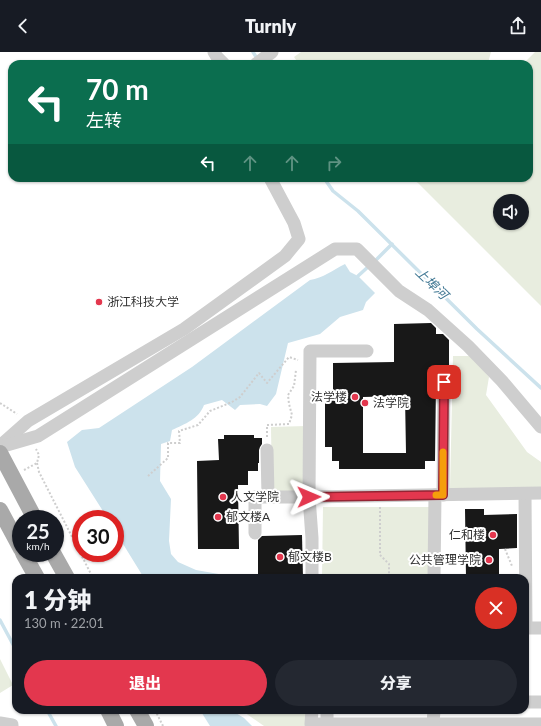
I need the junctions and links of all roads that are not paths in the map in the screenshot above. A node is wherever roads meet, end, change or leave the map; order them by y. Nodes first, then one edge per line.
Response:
1 (214, 52) edge
2 (270, 53) edge
3 (220, 60) edge
4 (261, 60) edge
5 (272, 182) edge
6 (366, 351) dead end
7 (444, 382) dead end
8 (541, 427) edge
9 (0, 446) edge
10 (267, 450) road end
11 (0, 453) edge
12 (525, 494) junction
13 (541, 494) edge
14 (439, 495) junction
15 (268, 496) junction
16 (309, 497) junction
17 (0, 510) edge
18 (30, 510) edge
19 (12, 532) edge
20 (255, 533) dead end
21 (28, 562) edge
22 (59, 562) edge
23 (35, 574) edge
24 (65, 574) edge
25 (312, 574) edge
26 (434, 574) edge
27 (526, 574) edge
28 (529, 628) edge
29 (541, 628) edge
30 (529, 702) edge
31 (541, 702) edge
32 (110, 714) edge
33 (139, 714) edge
34 (312, 714) edge
35 (327, 714) edge
36 (434, 714) edge
37 (0, 723) edge
38 (327, 724) junction
39 (434, 724) junction
40 (541, 724) edge
41 (375, 725) edge
42 (12, 726) edge
43 (116, 726) edge
44 (146, 726) edge

1 - 3 street
2 - 4 street
5 - 9 street
6 - 16 street
7 - 14 street
8 - 9 street
10 - 15 street
11 - 18 main road
12 - 13 street
12 - 14 street
12 - 27 street
14 - 16 street
14 - 26 street
15 - 16 street
15 - 20 street
16 - 25 street
17 - 19 main road
21 - 23 main road
22 - 24 main road
28 - 29 street
30 - 31 street
32 - 43 main road
33 - 44 main road
34 - 38 street
35 - 38 street
36 - 39 street
37 - 42 street
38 - 41 street
39 - 40 street
39 - 41 street

